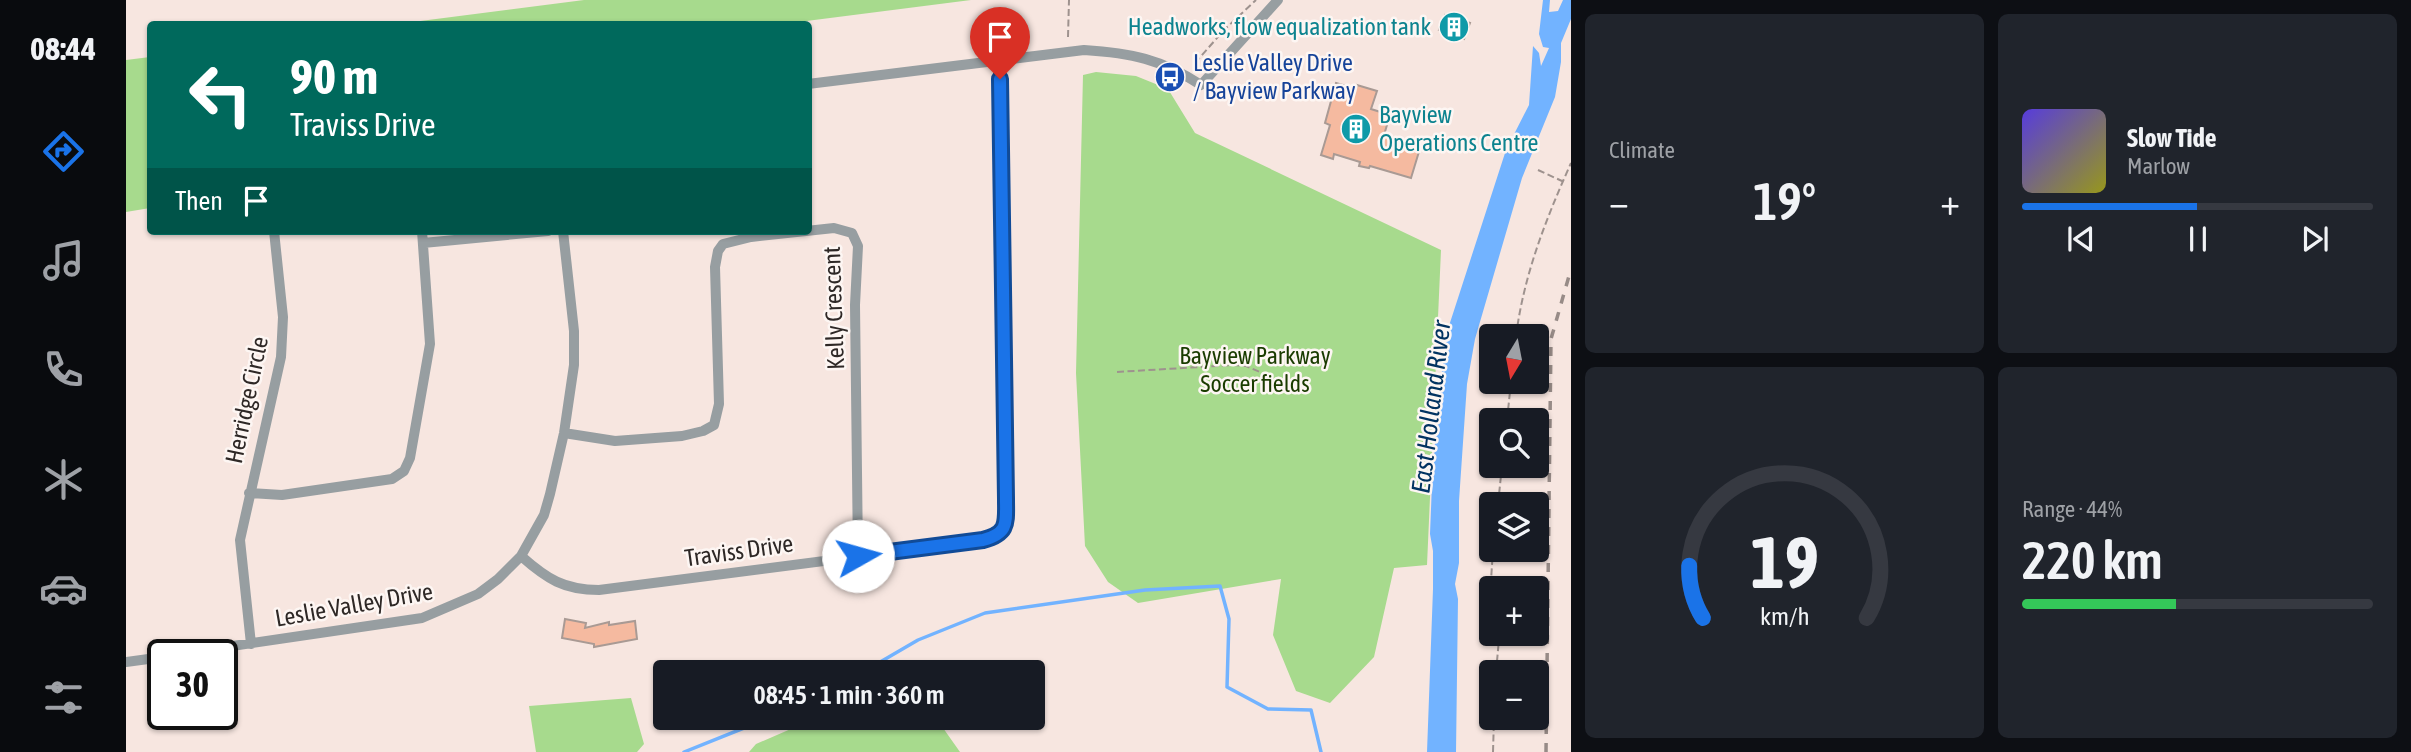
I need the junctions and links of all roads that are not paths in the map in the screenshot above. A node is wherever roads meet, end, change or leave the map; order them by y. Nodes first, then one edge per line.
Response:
1 (1278, 0) edge
2 (998, 61) junction
3 (812, 84) edge
4 (812, 231) edge
5 (274, 235) edge
6 (422, 235) edge
7 (506, 235) edge
8 (563, 235) edge
9 (770, 235) edge
10 (423, 243) junction
11 (564, 433) junction
12 (249, 493) junction
13 (521, 556) junction
14 (858, 556) junction
15 (251, 644) junction
16 (238, 646) edge
17 (147, 659) edge
18 (126, 662) edge

1 - 2 street
2 - 3 street
2 - 14 street, Traviss Drive
4 - 14 street, Kelly Crescent
5 - 12 street, Herridge Circle
6 - 10 street, Herridge Circle
7 - 10 street
8 - 11 street, Leslie Valley Drive
9 - 11 street, Kelly Crescent
10 - 12 street, Herridge Circle
11 - 13 street, Leslie Valley Drive
12 - 15 street, Herridge Circle
13 - 14 street, Traviss Drive
13 - 15 street, Leslie Valley Drive
15 - 16 street, Leslie Valley Drive
17 - 18 street

